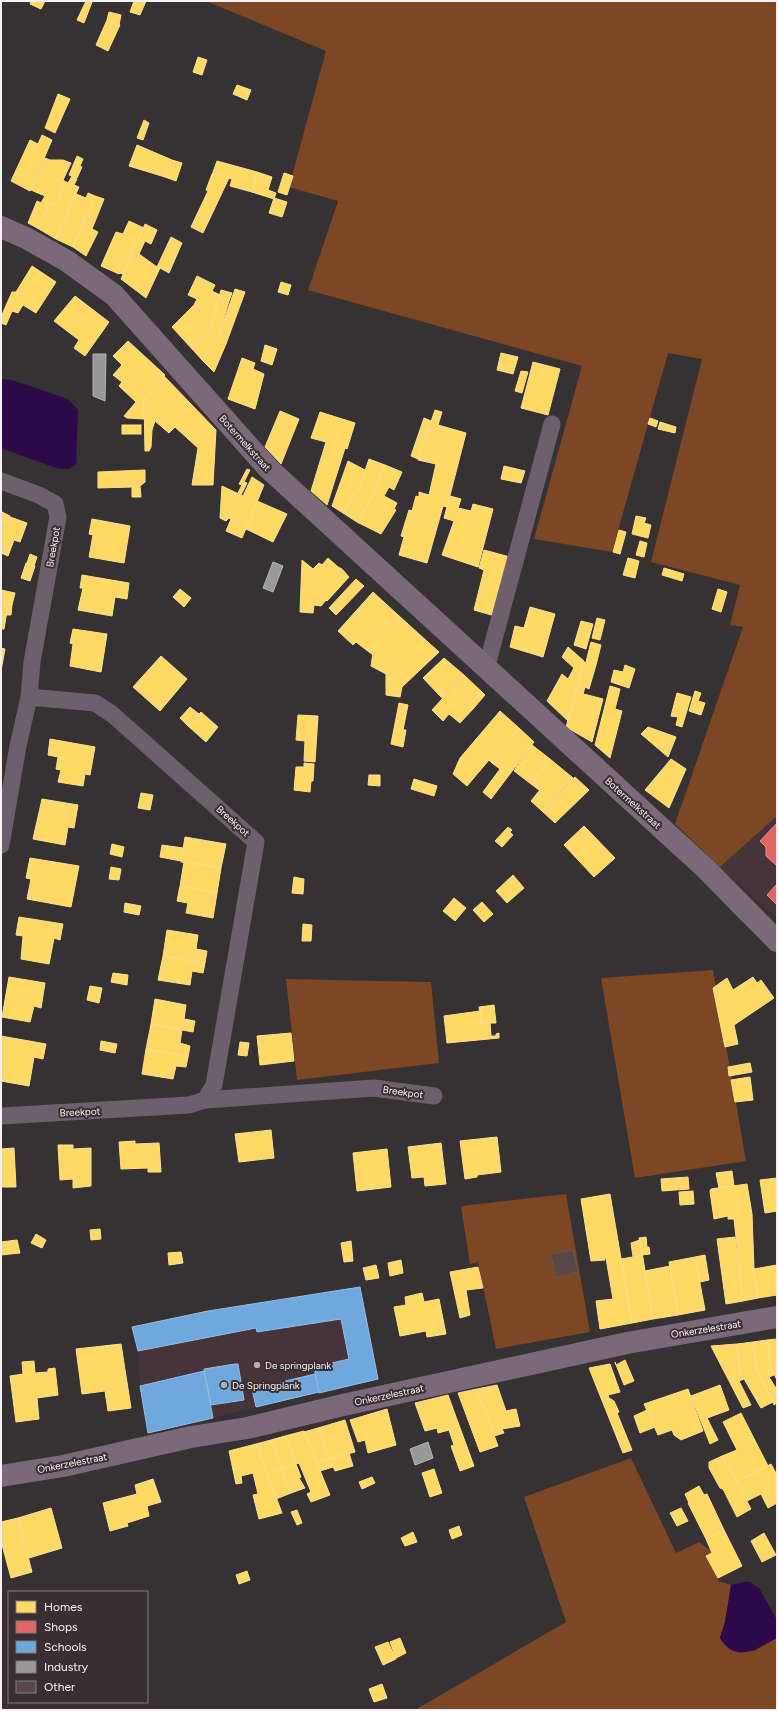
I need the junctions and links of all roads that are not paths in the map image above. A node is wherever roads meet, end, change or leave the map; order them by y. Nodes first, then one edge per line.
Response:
1 (1, 227) edge
2 (552, 424) dead end
3 (1, 481) edge
4 (486, 668) junction
5 (29, 697) junction
6 (1, 845) edge
7 (777, 941) edge
8 (434, 1096) dead end
9 (205, 1100) junction
10 (1, 1116) edge
11 (777, 1317) edge
12 (1, 1476) edge

1 - 4 street, Botermelkstraat
2 - 4 street
3 - 5 street, Breekpot
4 - 7 street, Botermelkstraat
5 - 6 street, Breekpot
5 - 9 street, Breekpot
8 - 9 street, Breekpot
9 - 10 street, Breekpot
11 - 12 street, Onkerzelestraat

